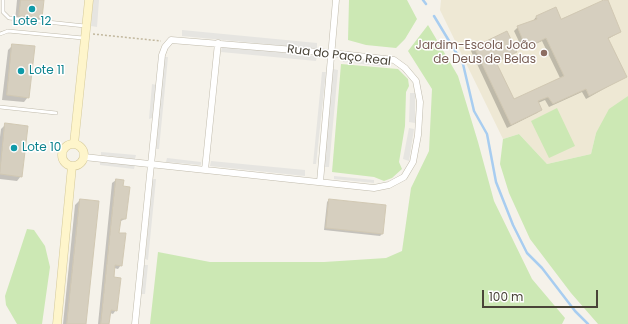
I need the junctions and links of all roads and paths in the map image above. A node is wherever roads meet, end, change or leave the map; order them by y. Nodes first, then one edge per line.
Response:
1 (3, 0) edge
2 (89, 0) edge
3 (336, 0) edge
4 (86, 32) junction
5 (0, 34) edge
6 (168, 43) junction
7 (218, 43) junction
8 (331, 53) junction
9 (0, 106) edge
10 (56, 113) dead end
11 (74, 144) junction
12 (84, 157) junction
13 (151, 164) junction
14 (72, 166) junction
15 (205, 170) junction
16 (320, 182) junction
17 (57, 324) edge
18 (135, 324) edge

1 - 4 lane
2 - 4 street
3 - 8 street
4 - 5 lane
4 - 6 path
4 - 11 street
6 - 7 street, Rua do Paço Real
6 - 13 street
7 - 8 street, Rua do Paço Real
7 - 15 street
8 - 16 street
8 - 16 street, Rua do Paço Real
9 - 10 lane
11 - 12 street
11 - 14 street
12 - 13 street, Rua do Paço Real
12 - 14 street
13 - 15 street, Rua do Paço Real
13 - 18 street
14 - 17 street
15 - 16 street, Rua do Paço Real

